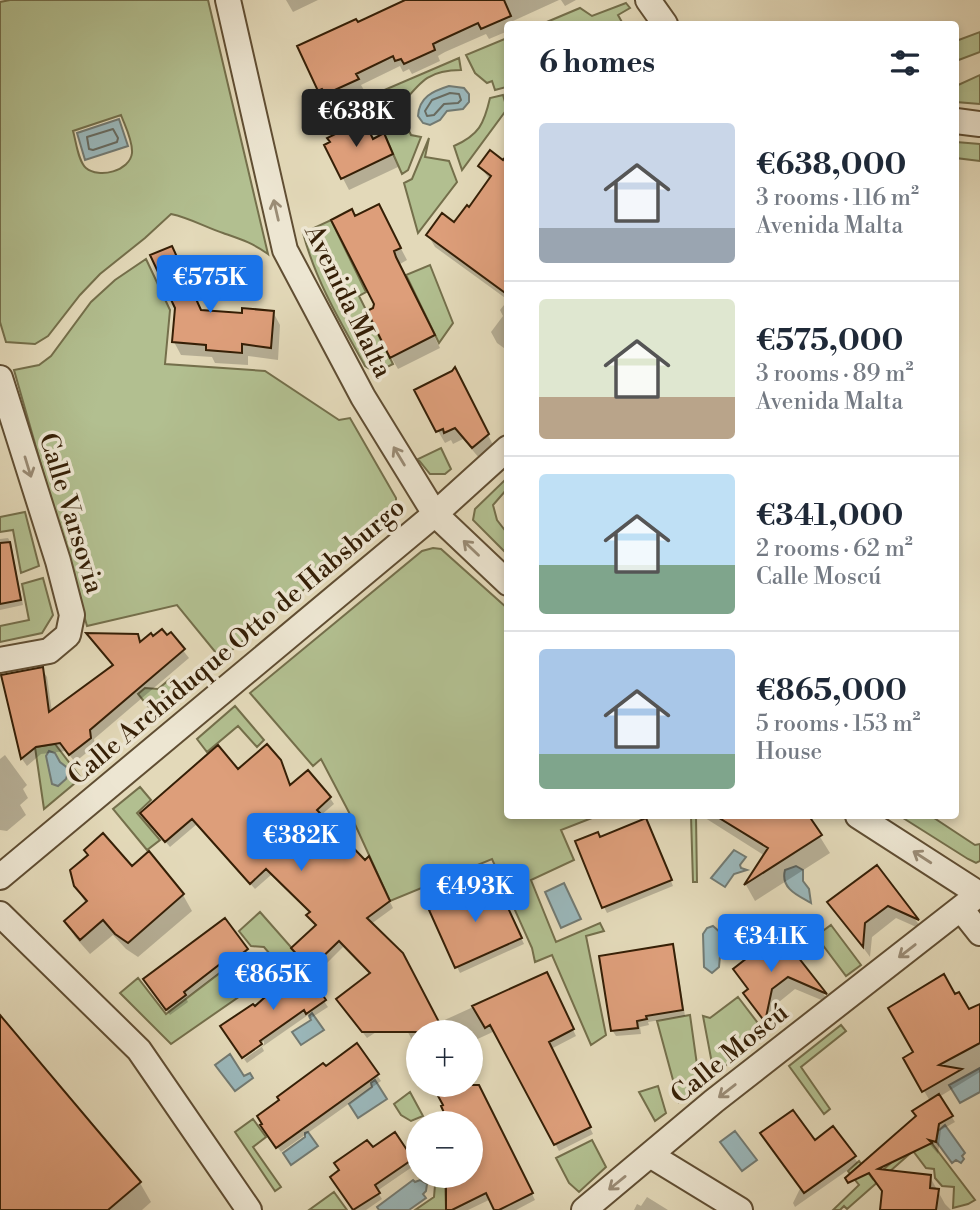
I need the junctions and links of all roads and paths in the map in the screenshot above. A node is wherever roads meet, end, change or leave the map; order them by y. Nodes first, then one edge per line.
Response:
1 (228, 0) edge
2 (648, 0) edge
3 (664, 21) edge
4 (959, 121) edge
5 (980, 124) edge
6 (0, 378) edge
7 (504, 452) edge
8 (435, 514) junction
9 (504, 579) edge
10 (0, 660) edge
11 (862, 819) edge
12 (0, 877) edge
13 (970, 902) edge
14 (0, 914) edge
15 (980, 933) edge
16 (650, 1155) junction
17 (249, 1210) edge
18 (584, 1210) edge
19 (740, 1210) edge

8 -> 1 street, Avenida Malta
2 - 3 street
4 - 5 street
6 -> 10 street, Calle Varsovia
7 - 8 street, Calle Archiduque Otto de Habsburgo
9 -> 8 street, Avenida Malta
8 - 12 street, Calle Archiduque Otto de Habsburgo
13 -> 11 street
13 - 15 street
13 -> 16 street, Calle Moscú
14 - 17 street
16 -> 18 street, Calle Moscú
16 - 19 street

